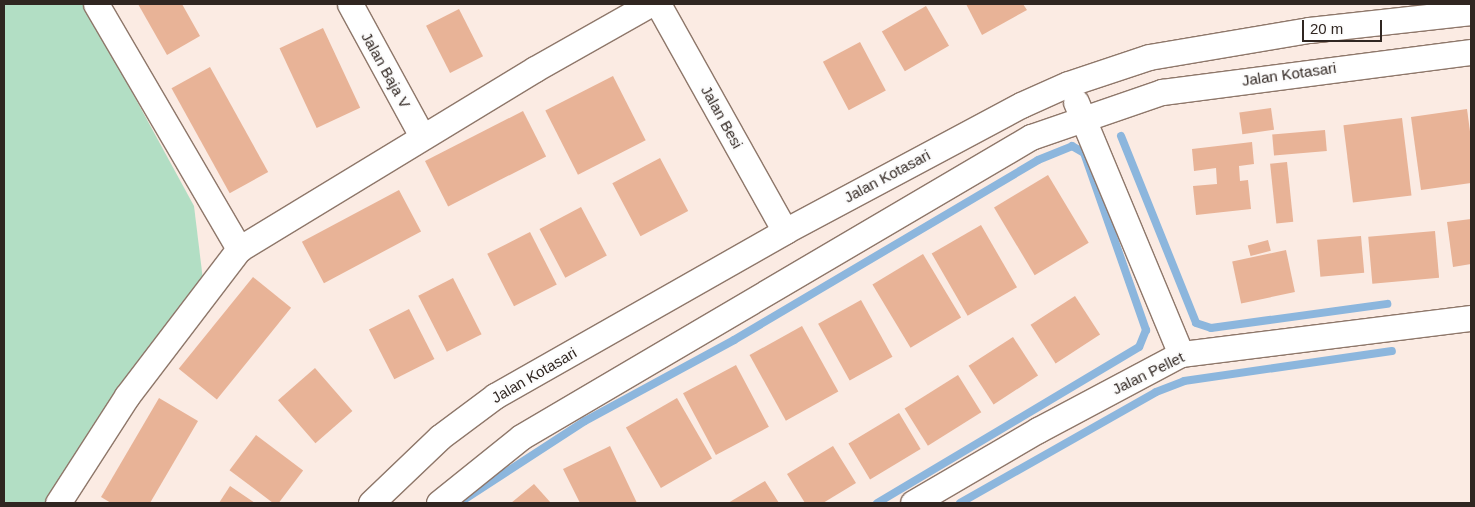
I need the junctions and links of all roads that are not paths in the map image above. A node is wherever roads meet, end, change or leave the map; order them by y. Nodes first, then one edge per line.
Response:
1 (96, 4) edge
2 (350, 4) edge
3 (650, 4) edge
4 (658, 4) edge
5 (1471, 12) edge
6 (1378, 13) edge
7 (1471, 52) edge
8 (1068, 84) junction
9 (1082, 118) junction
10 (422, 136) junction
11 (785, 231) junction
12 (239, 249) junction
13 (1471, 318) edge
14 (1181, 354) junction
15 (58, 503) edge
16 (371, 503) edge
17 (439, 503) edge
18 (913, 503) edge

1 - 12 street
2 - 10 street, Jalan Baja V
3 - 10 street
4 - 11 street, Jalan Besi
5 - 6 street, Jalan Kotasari
6 - 8 street, Jalan Kotasari
7 - 9 street, Jalan Kotasari
8 - 9 street
8 - 11 street, Jalan Kotasari
9 - 14 street
9 - 17 street, Jalan Kotasari
10 - 12 street
11 - 16 street, Jalan Kotasari
12 - 15 street
13 - 14 street, Jalan Pellet
14 - 18 street, Jalan Pellet

